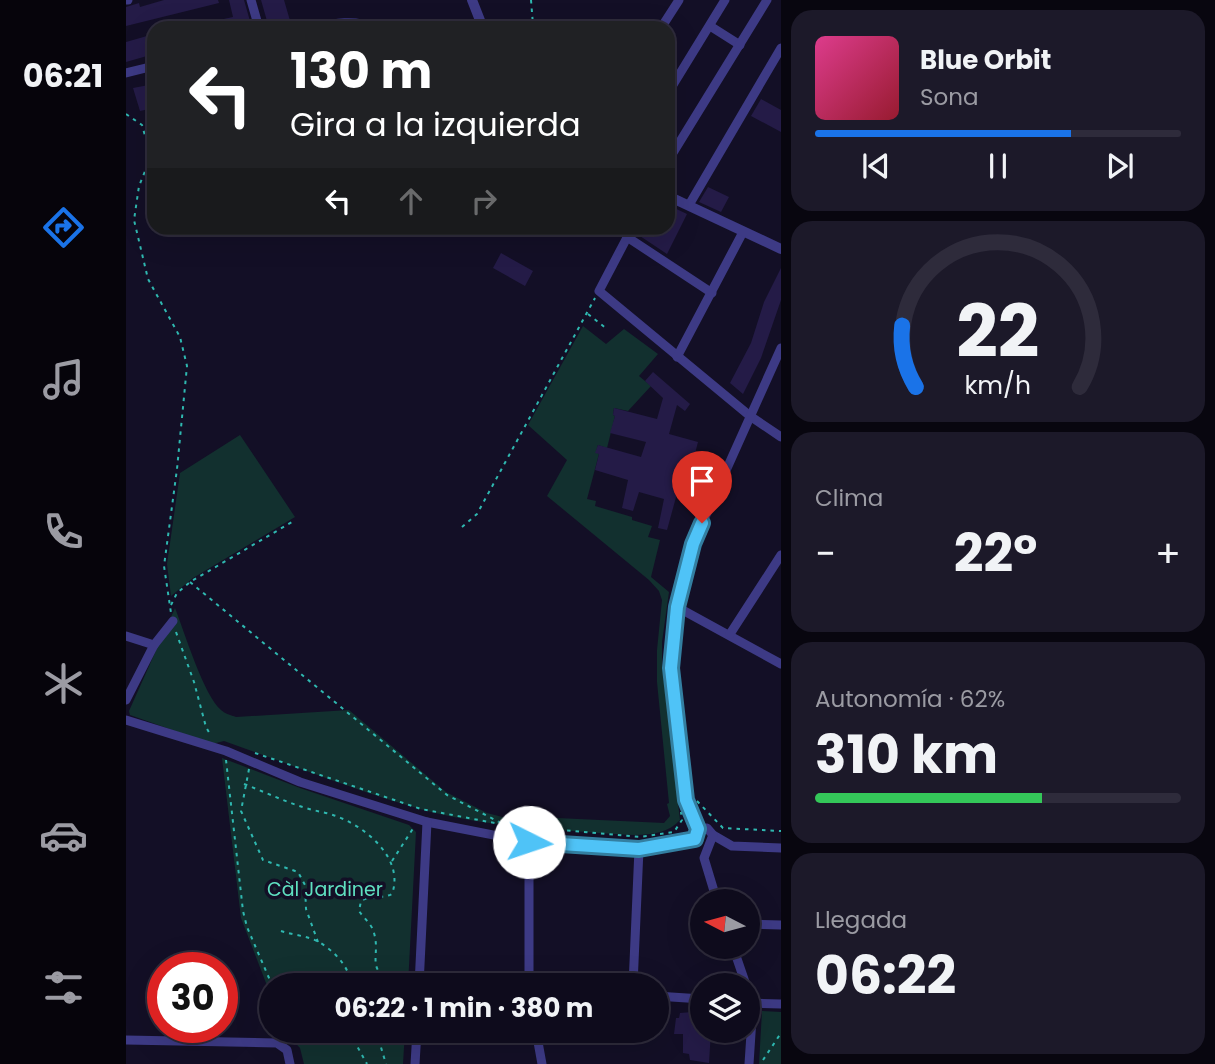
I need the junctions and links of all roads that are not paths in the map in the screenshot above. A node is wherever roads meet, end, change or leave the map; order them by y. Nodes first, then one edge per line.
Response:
1 (251, 0) edge
2 (678, 0) edge
3 (726, 0) edge
4 (767, 0) edge
5 (471, 3) edge
6 (257, 21) edge
7 (480, 21) edge
8 (665, 21) edge
9 (710, 26) junction
10 (740, 45) junction
11 (781, 48) edge
12 (147, 68) edge
13 (126, 73) edge
14 (675, 82) edge
15 (675, 150) edge
16 (675, 199) edge
17 (688, 205) junction
18 (744, 232) junction
19 (627, 235) edge
20 (633, 235) edge
21 (781, 250) edge
22 (712, 293) junction
23 (781, 348) edge
24 (677, 357) junction
25 (750, 416) junction
26 (781, 436) edge
27 (781, 555) edge
28 (677, 607) junction
29 (173, 621) road end
30 (730, 635) junction
31 (126, 636) edge
32 (154, 645) junction
33 (781, 664) edge
34 (126, 700) edge
35 (126, 720) edge
36 (423, 821) junction
37 (697, 834) junction
38 (710, 840) junction
39 (529, 842) junction
40 (781, 848) edge
41 (639, 849) junction
42 (713, 889) edge
43 (760, 924) edge
44 (781, 925) edge
45 (419, 973) edge
46 (529, 973) edge
47 (634, 973) edge
48 (669, 997) edge
49 (690, 998) edge
50 (760, 1003) edge
51 (781, 1004) edge
52 (126, 1040) edge
53 (416, 1043) edge
54 (538, 1043) edge
55 (749, 1043) edge
56 (290, 1064) edge
57 (415, 1064) edge
58 (542, 1064) edge
59 (749, 1064) edge

1 - 6 street
2 - 8 street
3 - 9 street
4 - 10 street
5 - 7 street
9 - 10 street
9 - 14 street
10 - 15 street
11 - 17 street
12 - 13 street
16 - 17 street
17 - 18 street
18 - 21 street
18 - 22 street
19 - 24 street
20 - 22 street
22 - 24 street
23 - 25 street
24 - 25 street
25 - 26 street
25 - 28 street
27 - 30 street
28 - 30 street
28 - 37 street
29 - 32 street
30 - 33 street
31 - 32 street
32 - 34 street
35 - 36 street
36 - 39 street
36 - 45 street
37 - 38 street
37 - 38 street
37 - 41 street
38 - 40 street
38 - 42 street
39 - 41 street
39 - 46 street
41 - 47 street
43 - 44 street
48 - 49 street
50 - 51 street
52 - 56 street
53 - 57 street
54 - 58 street
55 - 59 street

